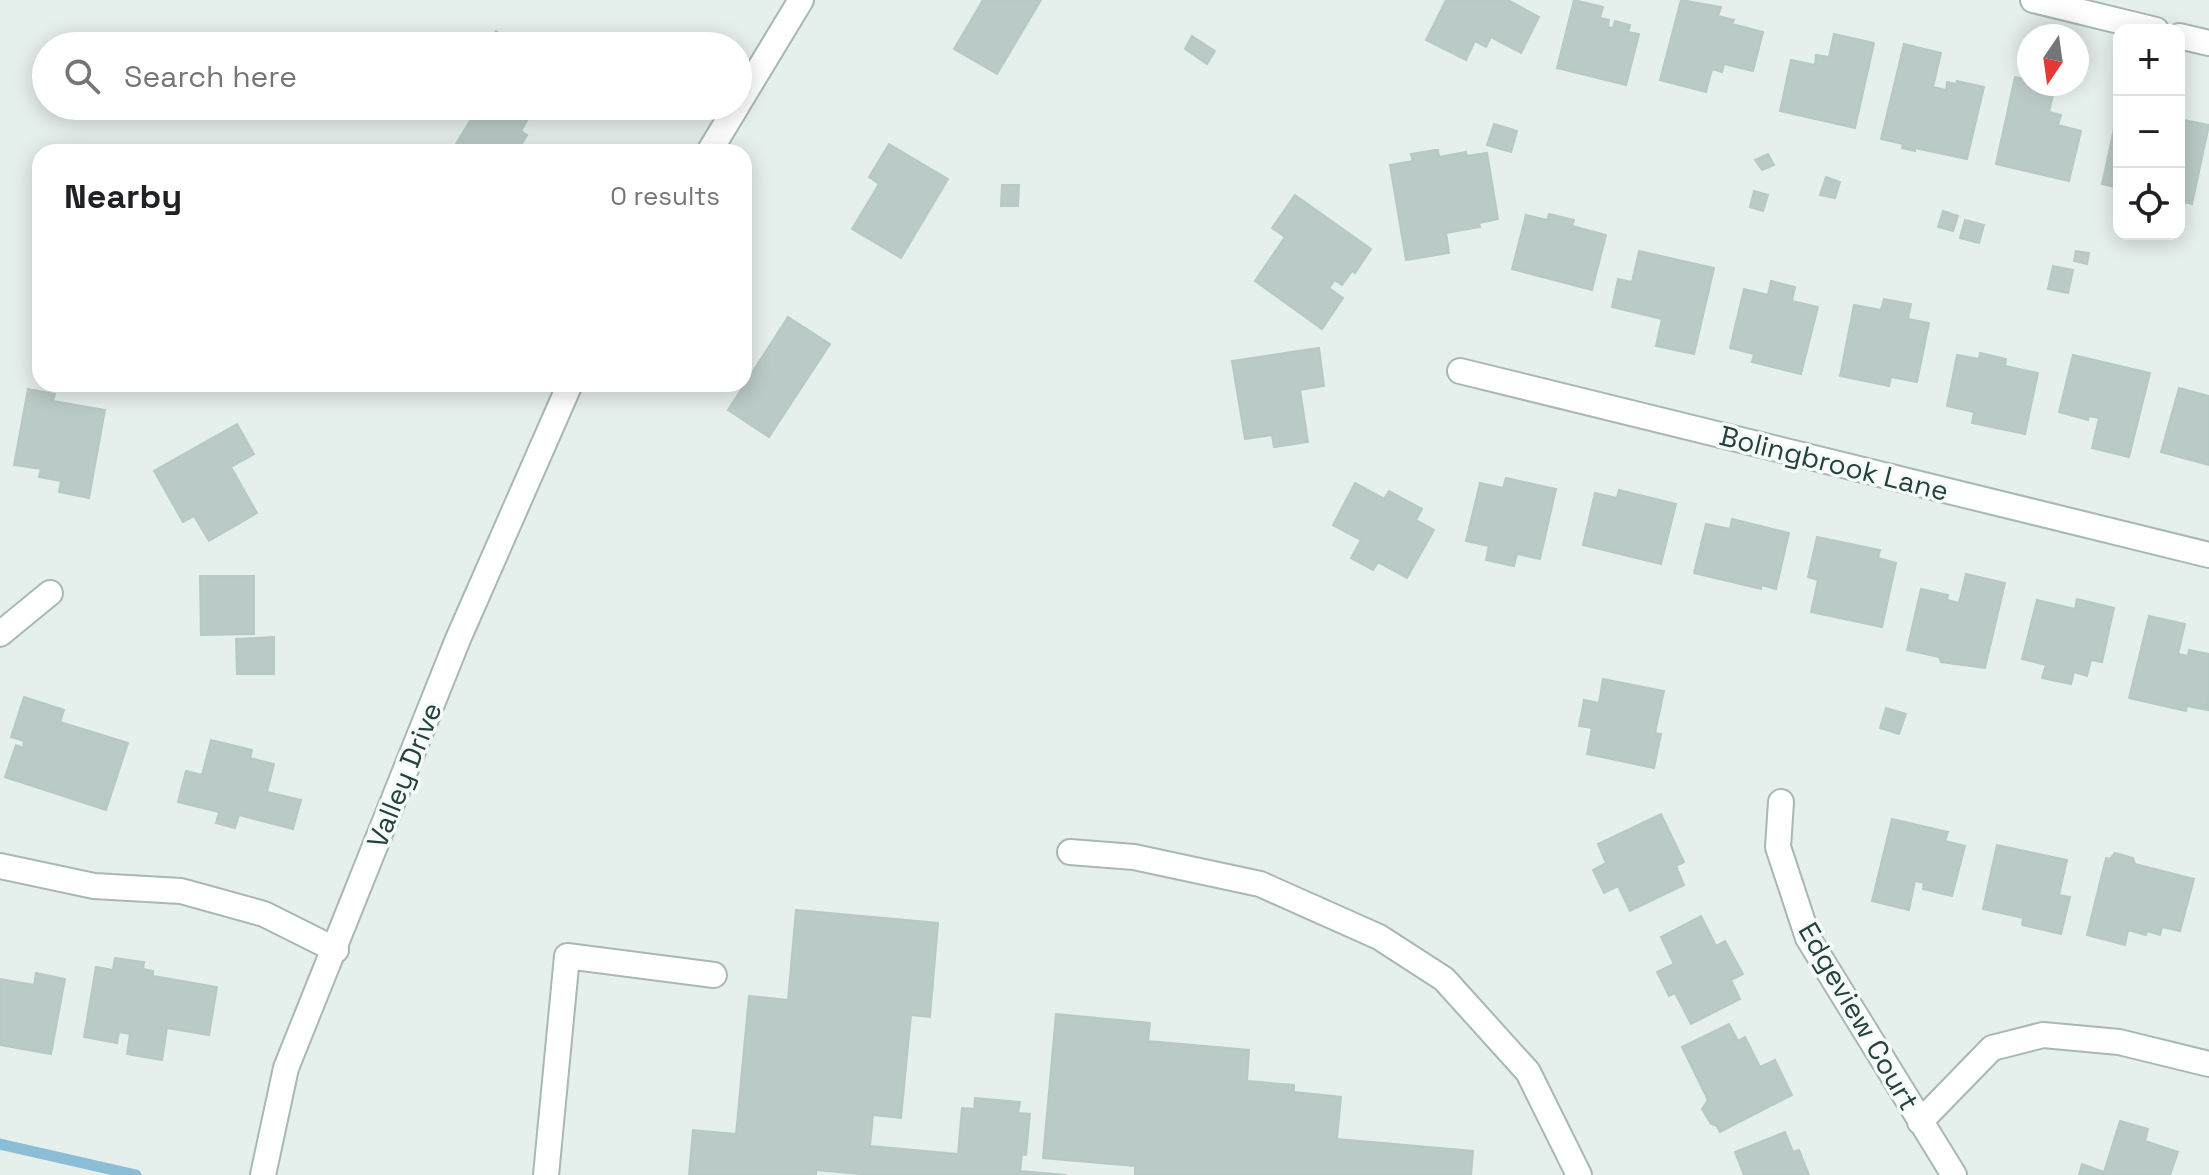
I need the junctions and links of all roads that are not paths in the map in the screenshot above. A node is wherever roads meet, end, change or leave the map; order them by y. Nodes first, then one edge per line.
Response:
1 (801, 0) edge
2 (2033, 0) edge
3 (2131, 24) edge
4 (2185, 37) edge
5 (2209, 43) edge
6 (752, 80) edge
7 (728, 120) edge
8 (714, 144) edge
9 (1460, 371) dead end
10 (566, 392) edge
11 (2209, 555) edge
12 (50, 593) dead end
13 (0, 634) edge
14 (1781, 802) dead end
15 (1070, 852) dead end
16 (0, 866) edge
17 (336, 950) junction
18 (714, 975) dead end
19 (2209, 1064) edge
20 (1920, 1122) junction
21 (263, 1175) edge
22 (546, 1175) edge
23 (1579, 1175) edge
24 (1954, 1175) edge

1 - 6 street
2 - 3 street
4 - 5 street
7 - 8 street
9 - 11 street, Bolingbrook Lane
10 - 17 street, Valley Drive
12 - 13 street
14 - 20 street, Edgeview Court
15 - 23 street
16 - 17 street
17 - 21 street, Valley Drive
18 - 22 street
19 - 20 street
20 - 24 street, Edgeview Court

